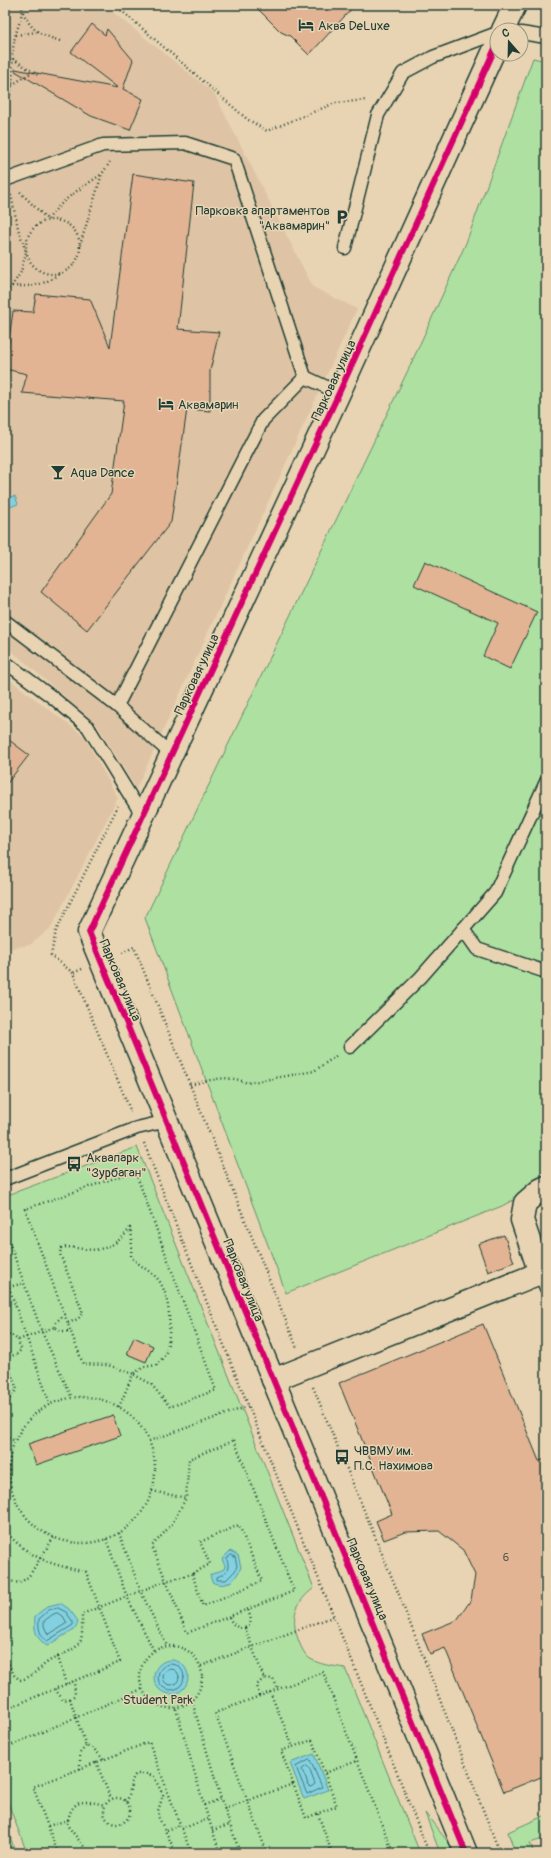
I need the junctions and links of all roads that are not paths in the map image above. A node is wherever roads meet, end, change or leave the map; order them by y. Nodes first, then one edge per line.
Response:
1 (515, 5) edge
2 (507, 22) edge
3 (529, 34) edge
4 (489, 36) edge
5 (546, 37) edge
6 (489, 62) edge
7 (6, 180) edge
8 (345, 248) dead end
9 (305, 376) junction
10 (339, 393) junction
11 (5, 621) edge
12 (5, 662) edge
13 (117, 706) junction
14 (171, 754) junction
15 (546, 782) edge
16 (142, 815) junction
17 (463, 929) junction
18 (546, 972) edge
19 (350, 1046) road end
20 (168, 1121) junction
21 (5, 1179) edge
22 (546, 1188) edge
23 (543, 1280) edge
24 (272, 1380) junction
25 (466, 1853) edge

1 - 2 street
3 - 5 lane
4 - 8 lane
6 - 10 street, Парковая улица
7 - 9 lane
9 - 10 lane
9 - 13 lane
10 - 14 street, Парковая улица
11 - 13 lane
12 - 16 lane
13 - 14 lane
14 - 16 street, Парковая улица
15 - 17 lane
16 - 20 street, Парковая улица
17 - 18 lane
17 - 19 lane
20 - 21 lane
20 - 24 street, Парковая улица
22 - 23 street
23 - 24 street
24 - 25 street, Парковая улица

